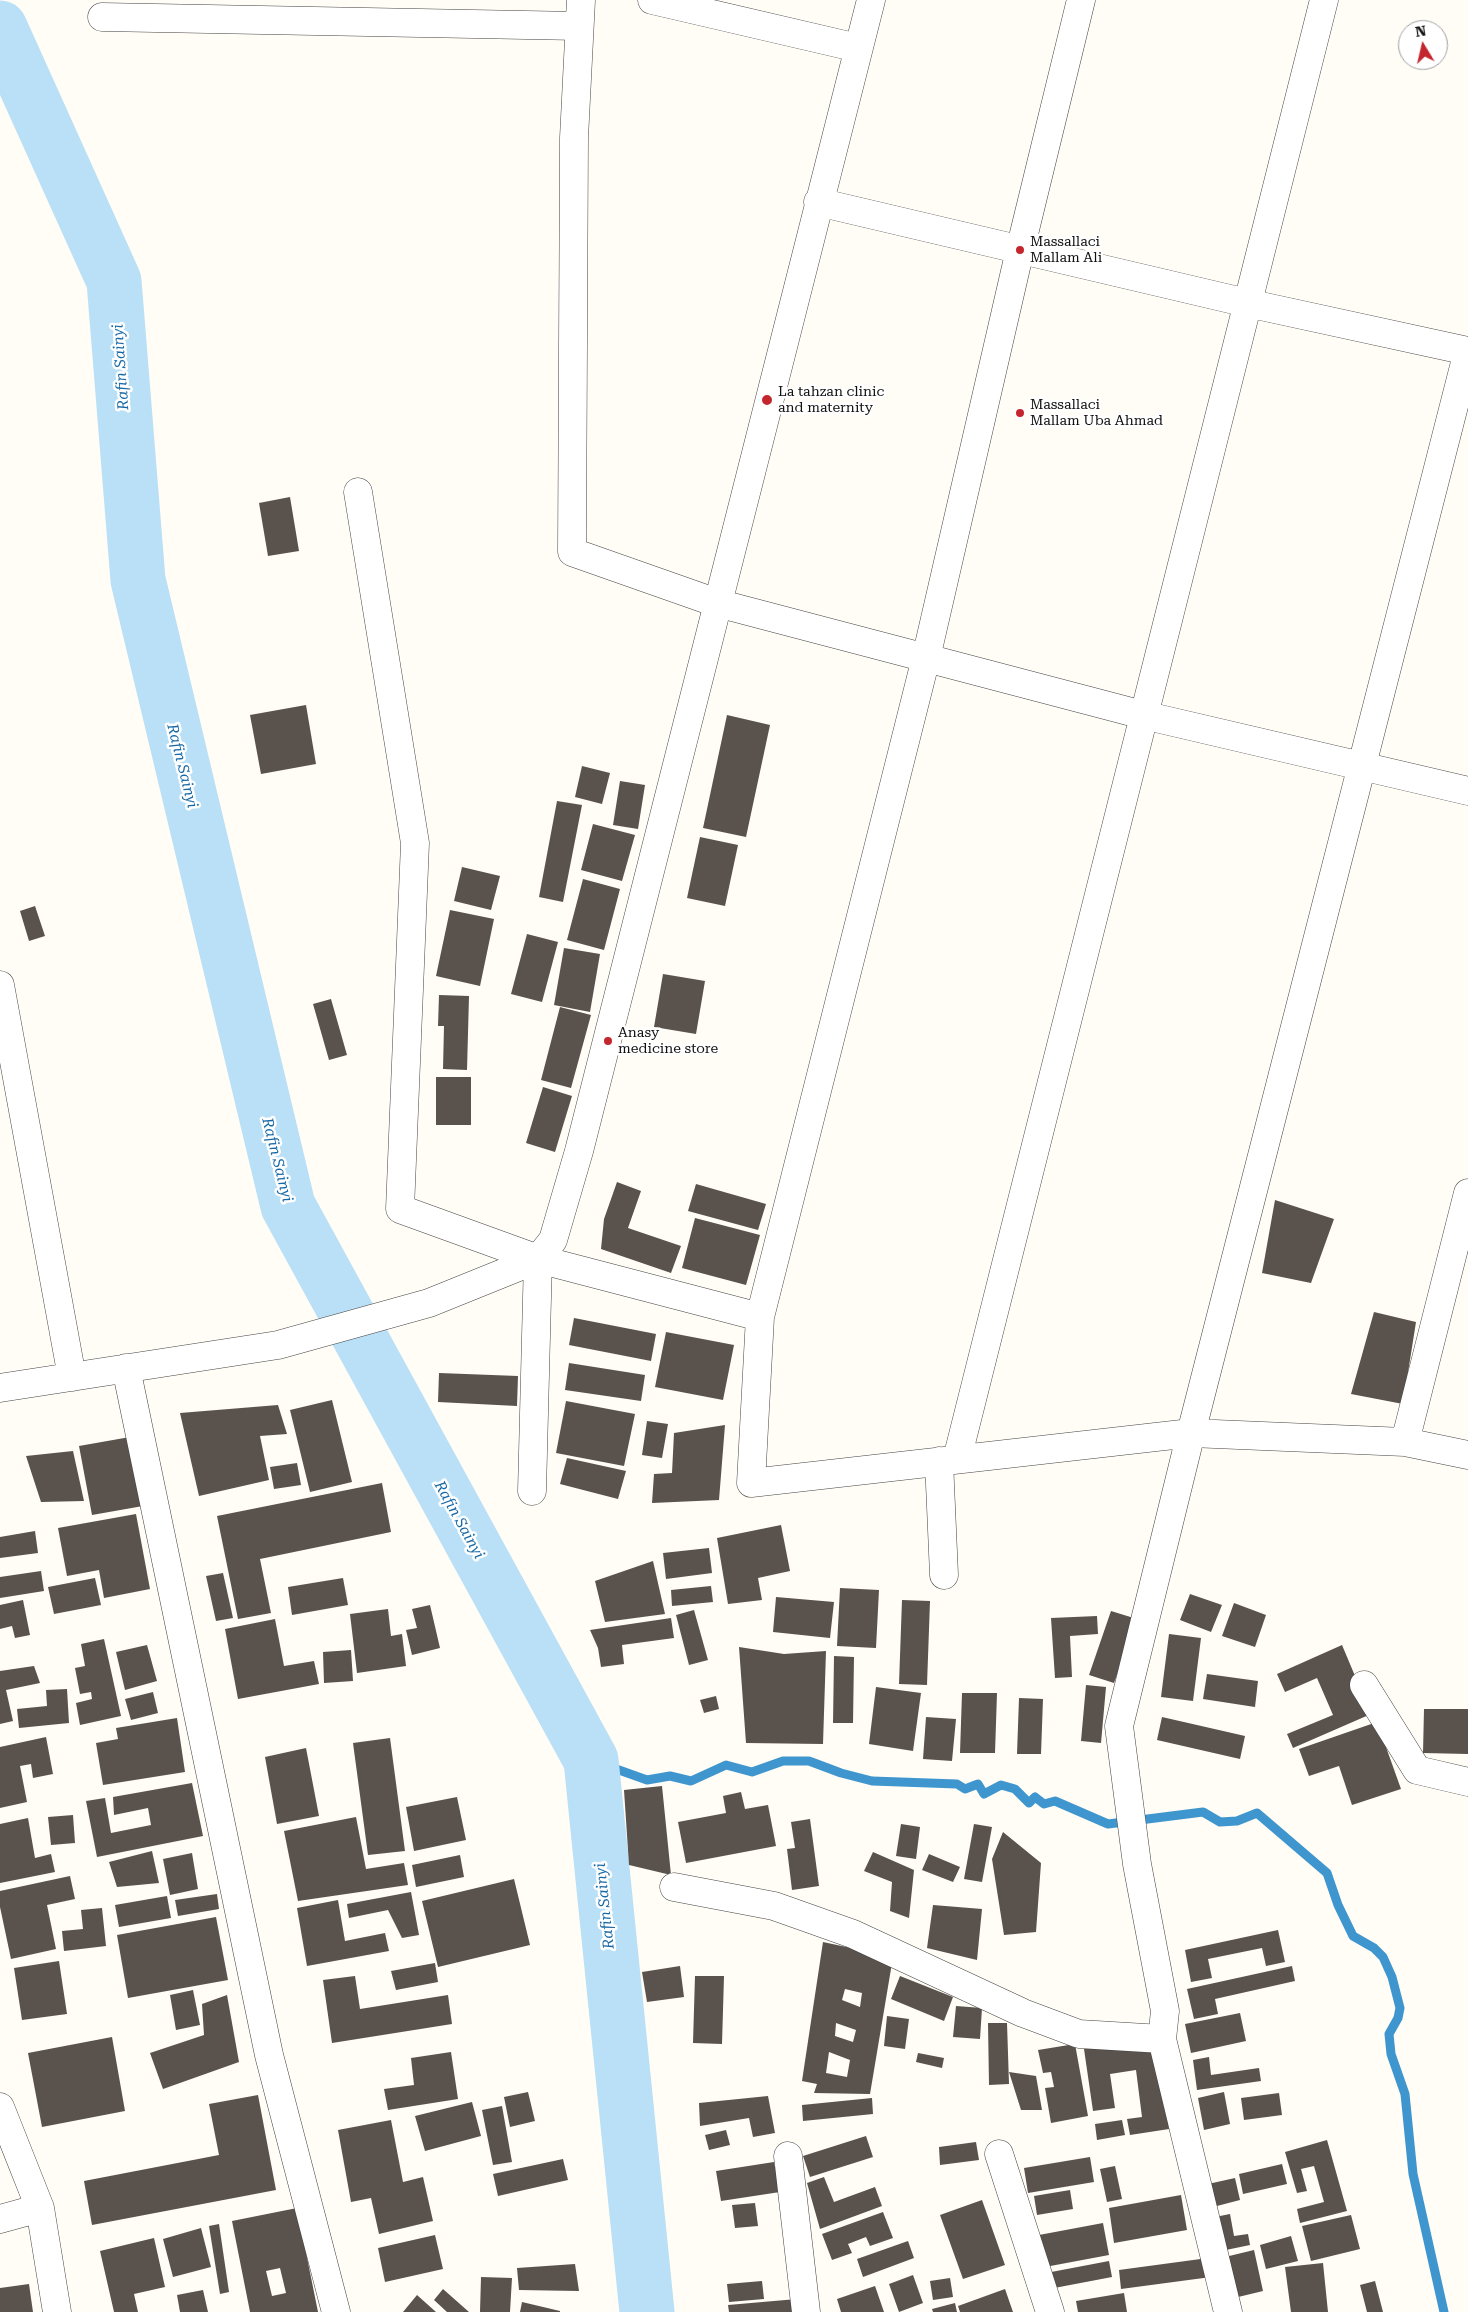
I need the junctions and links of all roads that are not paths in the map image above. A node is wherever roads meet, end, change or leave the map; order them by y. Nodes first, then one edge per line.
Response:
1 (652, 0) edge
2 (870, 0) edge
3 (1082, 0) edge
4 (1324, 0) edge
5 (580, 13) edge
6 (102, 17) dead end
7 (858, 48) junction
8 (818, 202) junction
9 (1020, 250) junction
10 (1247, 303) junction
11 (1468, 351) edge
12 (358, 492) dead end
13 (717, 603) junction
14 (926, 658) junction
15 (1143, 715) junction
16 (1362, 766) junction
17 (1468, 791) edge
18 (0, 985) edge
19 (1468, 1193) edge
20 (538, 1259) junction
21 (760, 1317) junction
22 (126, 1368) junction
23 (72, 1377) junction
24 (0, 1388) edge
25 (1191, 1433) junction
26 (1405, 1442) junction
27 (1468, 1454) edge
28 (948, 1460) junction
29 (532, 1490) dead end
30 (944, 1575) dead end
31 (1364, 1685) dead end
32 (1468, 1782) edge
33 (674, 1887) dead end
34 (1162, 2039) junction
35 (0, 2107) edge
36 (999, 2154) dead end
37 (788, 2156) dead end
38 (40, 2208) junction
39 (0, 2219) edge
40 (58, 2312) edge
41 (336, 2312) edge
42 (806, 2312) edge
43 (1050, 2312) edge
44 (1228, 2312) edge

1 - 7 street
2 - 7 street
3 - 9 street
4 - 10 street
5 - 6 street
5 - 13 street
7 - 8 street
8 - 9 street
8 - 13 street
9 - 10 street
9 - 14 street
10 - 11 street
10 - 15 street
11 - 16 street
12 - 20 street
13 - 14 street
13 - 20 street
14 - 15 street
14 - 21 street
15 - 16 street
15 - 28 street
16 - 17 street
16 - 25 street
18 - 23 street
19 - 26 street
20 - 21 street
20 - 22 street
20 - 29 street
21 - 28 street
22 - 23 street
22 - 41 street
23 - 24 street
25 - 26 street
25 - 28 street
25 - 34 street
26 - 27 street
28 - 30 street
31 - 32 street
33 - 34 street
34 - 44 street
35 - 38 street
36 - 43 street
37 - 42 street
38 - 39 street
38 - 40 street

